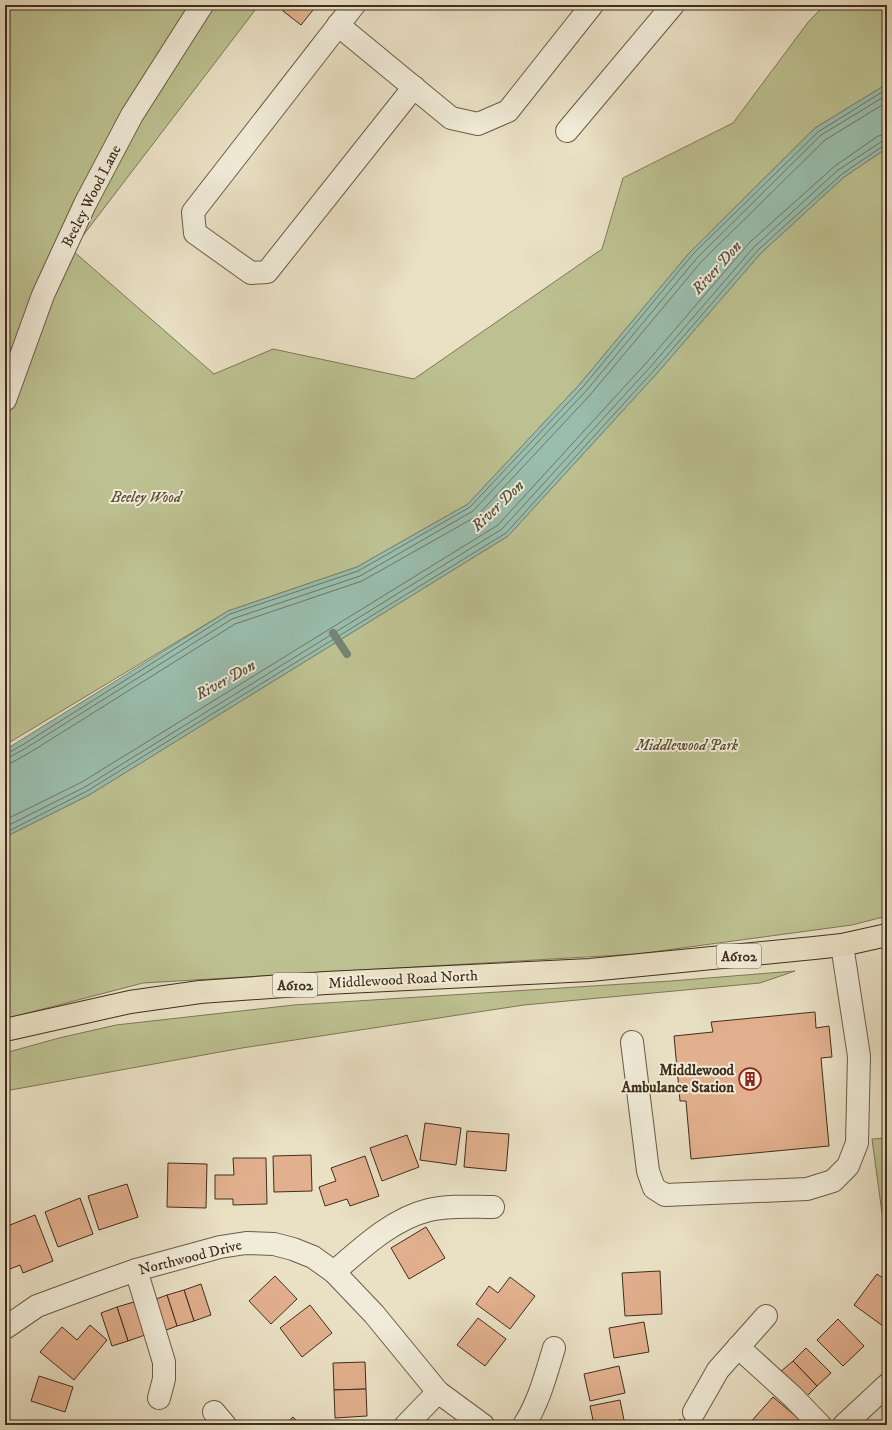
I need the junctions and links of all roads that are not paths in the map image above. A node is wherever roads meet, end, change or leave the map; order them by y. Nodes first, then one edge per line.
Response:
1 (202, 5) edge
2 (354, 5) edge
3 (592, 5) edge
4 (673, 5) edge
5 (338, 25) junction
6 (414, 88) junction
7 (567, 131) dead end
8 (5, 400) edge
9 (887, 936) edge
10 (842, 944) junction
11 (5, 1030) edge
12 (632, 1042) dead end
13 (493, 1207) dead end
14 (136, 1270) junction
15 (334, 1272) junction
16 (766, 1316) dead end
17 (5, 1328) edge
18 (738, 1347) junction
19 (554, 1348) dead end
20 (887, 1386) edge
21 (438, 1392) junction
22 (158, 1398) dead end
23 (694, 1412) dead end
24 (406, 1425) edge
25 (483, 1425) edge
26 (524, 1425) edge
27 (820, 1425) edge
28 (844, 1425) edge

1 - 8 street, Beeley Wood Lane
2 - 5 street
3 - 6 street
4 - 7 street
5 - 6 street
5 - 6 street
9 - 10 main road, A6102
10 - 11 main road, Middlewood Road North / A6102
10 - 12 street
13 - 15 street
14 - 15 street, Northwood Drive
14 - 17 street, Northwood Drive
14 - 22 street
15 - 21 street, Northwood Drive
16 - 18 street
18 - 23 street
18 - 27 street
19 - 26 street
20 - 28 street
21 - 24 street
21 - 25 street, Northwood Drive

